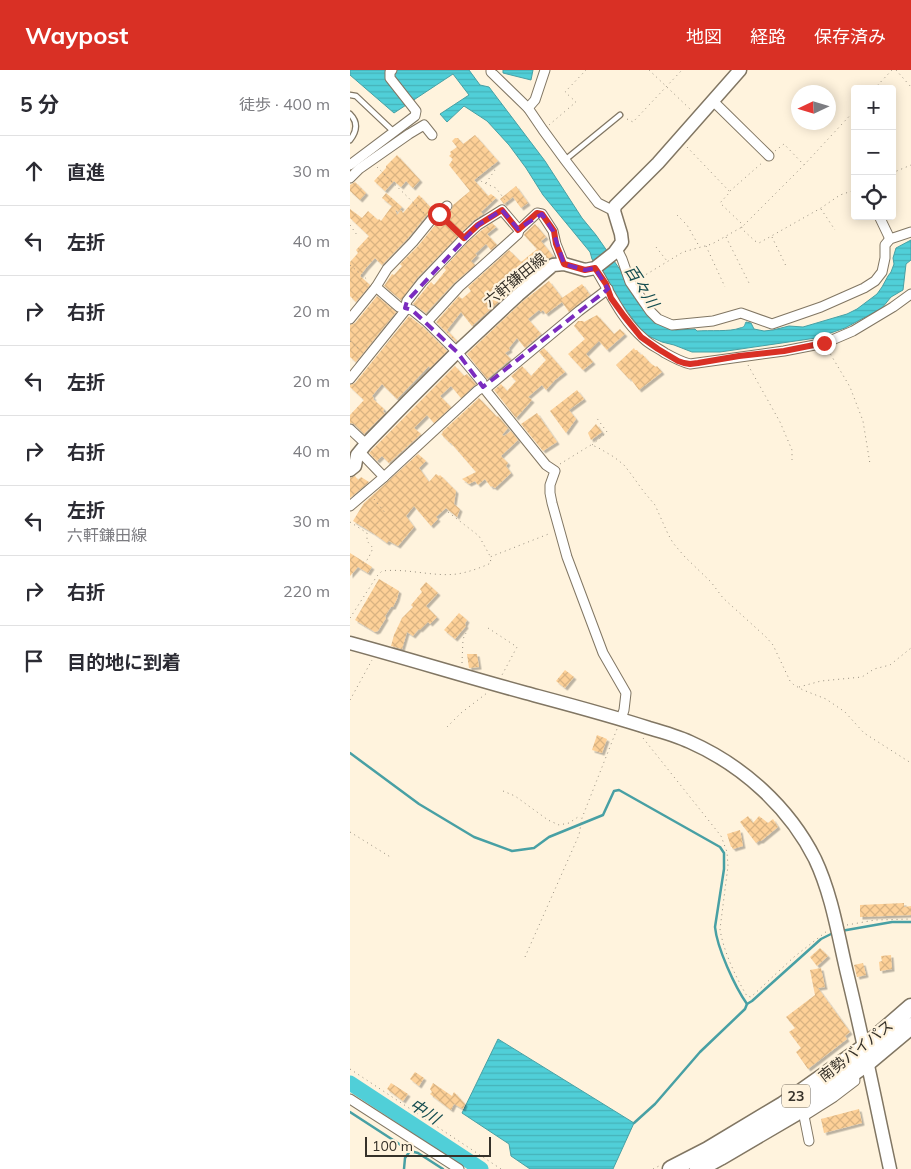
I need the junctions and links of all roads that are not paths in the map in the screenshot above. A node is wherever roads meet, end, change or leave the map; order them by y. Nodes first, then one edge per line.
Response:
1 (392, 70) edge
2 (545, 70) edge
3 (740, 70) edge
4 (492, 72) edge
5 (350, 95) edge
6 (713, 100) junction
7 (526, 106) junction
8 (350, 114) edge
9 (620, 115) road end
10 (394, 132) junction
11 (432, 135) dead end
12 (350, 140) edge
13 (769, 156) dead end
14 (565, 160) junction
15 (350, 165) edge
16 (350, 178) edge
17 (447, 206) dead end
18 (614, 211) junction
19 (881, 220) edge
20 (518, 230) junction
21 (911, 232) edge
22 (890, 239) junction
23 (616, 251) junction
24 (564, 264) junction
25 (595, 268) junction
26 (376, 286) junction
27 (608, 289) junction
28 (911, 294) edge
29 (405, 308) junction
30 (350, 319) edge
31 (427, 322) junction
32 (457, 352) junction
33 (350, 379) edge
34 (483, 386) junction
35 (350, 429) edge
36 (363, 448) junction
37 (350, 470) edge
38 (384, 477) junction
39 (350, 506) edge
40 (350, 643) edge
41 (620, 719) junction
42 (911, 1007) edge
43 (911, 1026) edge
44 (862, 1061) junction
45 (350, 1098) edge
46 (810, 1141) dead end
47 (459, 1169) edge
48 (672, 1169) edge
49 (698, 1169) edge
50 (890, 1169) edge

1 - 10 street
2 - 7 street
3 - 6 street
4 - 7 street
5 - 10 lane
6 - 13 street
6 - 18 street
7 - 14 street
8 - 12 lane
9 - 14 lane
10 - 15 street
11 - 16 street
14 - 18 street
17 - 26 street
18 - 23 street
19 - 22 street
20 - 24 street
20 - 29 street
20 - 31 street
21 - 22 street
22 - 23 street
23 - 25 street
24 - 25 street, 六軒鎌田線
24 - 32 street, 六軒鎌田線
25 - 27 street
26 - 29 street
26 - 30 street
27 - 28 street
27 - 34 street
29 - 31 street
29 - 33 street
31 - 32 street
32 - 34 street
32 - 36 street, 六軒鎌田線
34 - 38 street
34 - 41 street
35 - 36 street
36 - 37 street, 六軒鎌田線
36 - 38 street
38 - 39 street
40 - 41 street
41 - 44 street
42 - 44 highway, 南勢バイパス / 23
43 - 44 highway, 南勢バイパス / 23
44 - 46 street
44 - 48 highway, 南勢バイパス / 23
44 - 49 highway, 南勢バイパス / 23
44 - 50 street
45 - 47 street

